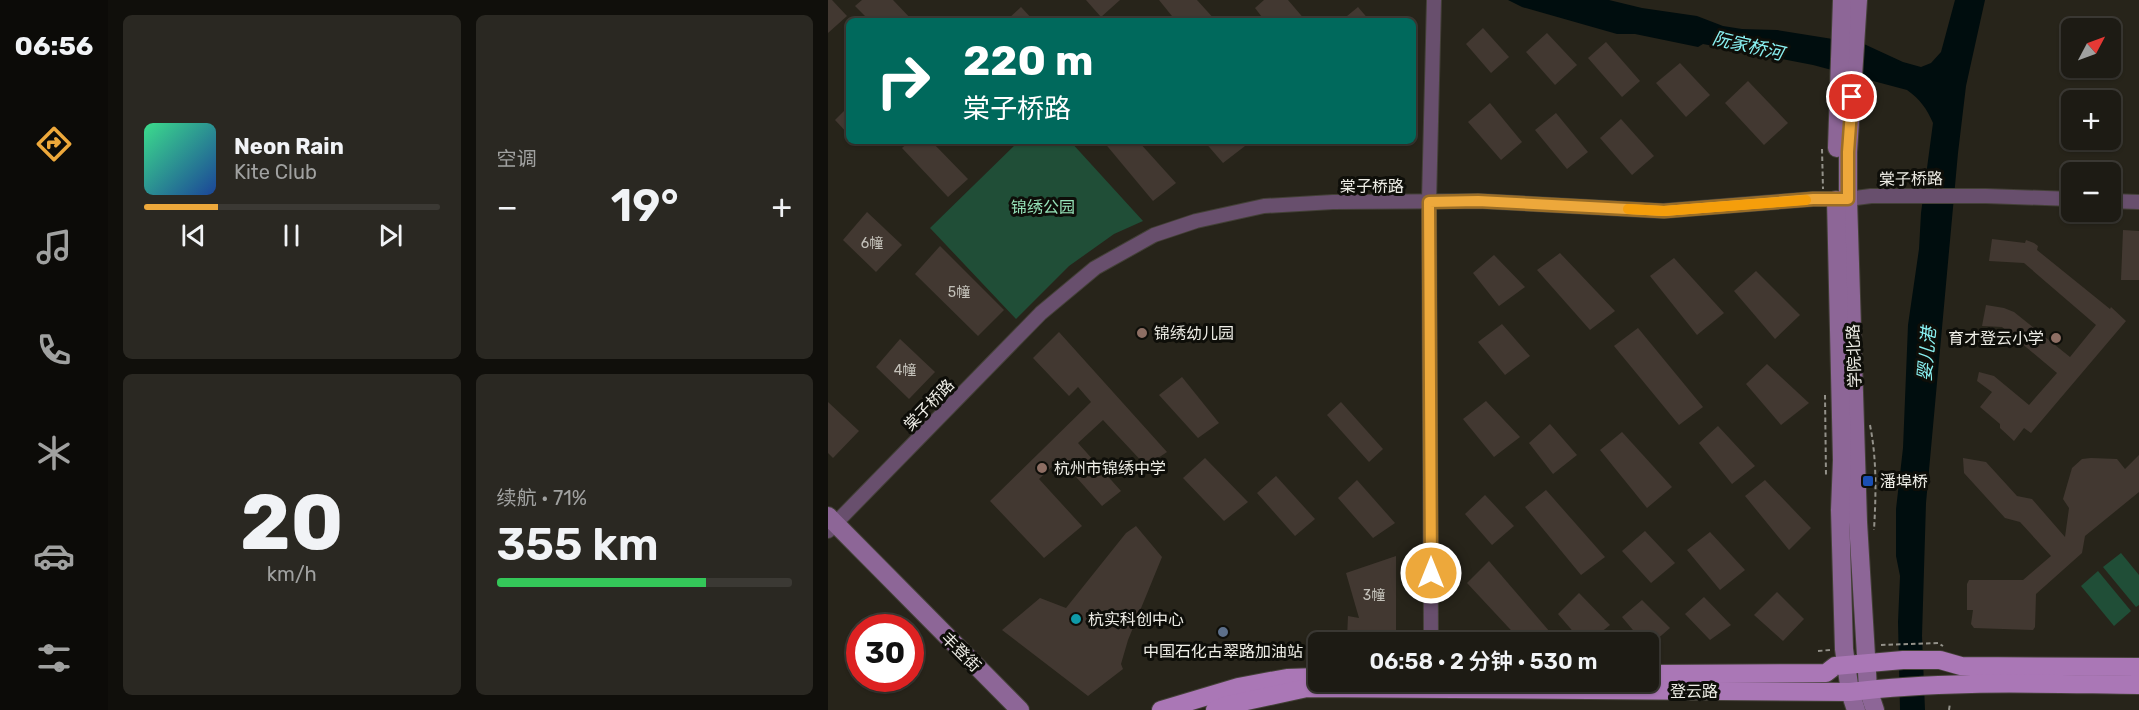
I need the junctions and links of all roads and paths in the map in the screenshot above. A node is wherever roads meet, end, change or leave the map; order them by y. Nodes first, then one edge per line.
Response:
1 (1434, 0) edge
2 (1842, 0) edge
3 (1857, 0) edge
4 (1848, 26) junction
5 (1842, 199) junction
6 (2061, 199) edge
7 (2121, 201) edge
8 (1429, 202) junction
9 (2139, 202) edge
10 (831, 524) edge
11 (1431, 632) edge
12 (1902, 652) junction
13 (1939, 652) junction
14 (1868, 663) junction
15 (1847, 664) junction
16 (2139, 667) edge
17 (1659, 674) edge
18 (1308, 677) edge
19 (2139, 685) edge
20 (1859, 691) junction
21 (1950, 703) dead end
22 (1020, 710) edge
23 (1161, 710) edge
24 (1215, 710) edge
25 (1856, 710) edge
26 (1875, 710) edge
27 (1950, 710) edge

1 - 8 street
2 - 4 main road, 学院北路
3 - 4 main road, 学院北路
4 - 5 main road, 学院北路
5 - 6 street, 棠子桥路
5 - 8 street, 棠子桥路
5 - 14 main road, 学院北路
5 - 15 main road, 学院北路
7 - 9 street
8 - 10 street, 棠子桥路
8 - 11 street
10 - 22 main road, 丰登街
12 - 13 main road, 登云路
12 - 13 path
12 - 14 main road, 登云路
13 - 16 main road, 登云路
14 - 15 main road, 登云路
14 - 20 main road, 学院北路
15 - 17 main road, 登云路
15 - 20 main road, 学院北路
18 - 23 main road
19 - 20 main road, 登云路
20 - 24 main road, 登云路
20 - 25 main road, 学院北路
20 - 26 main road, 学院北路
21 - 27 path

